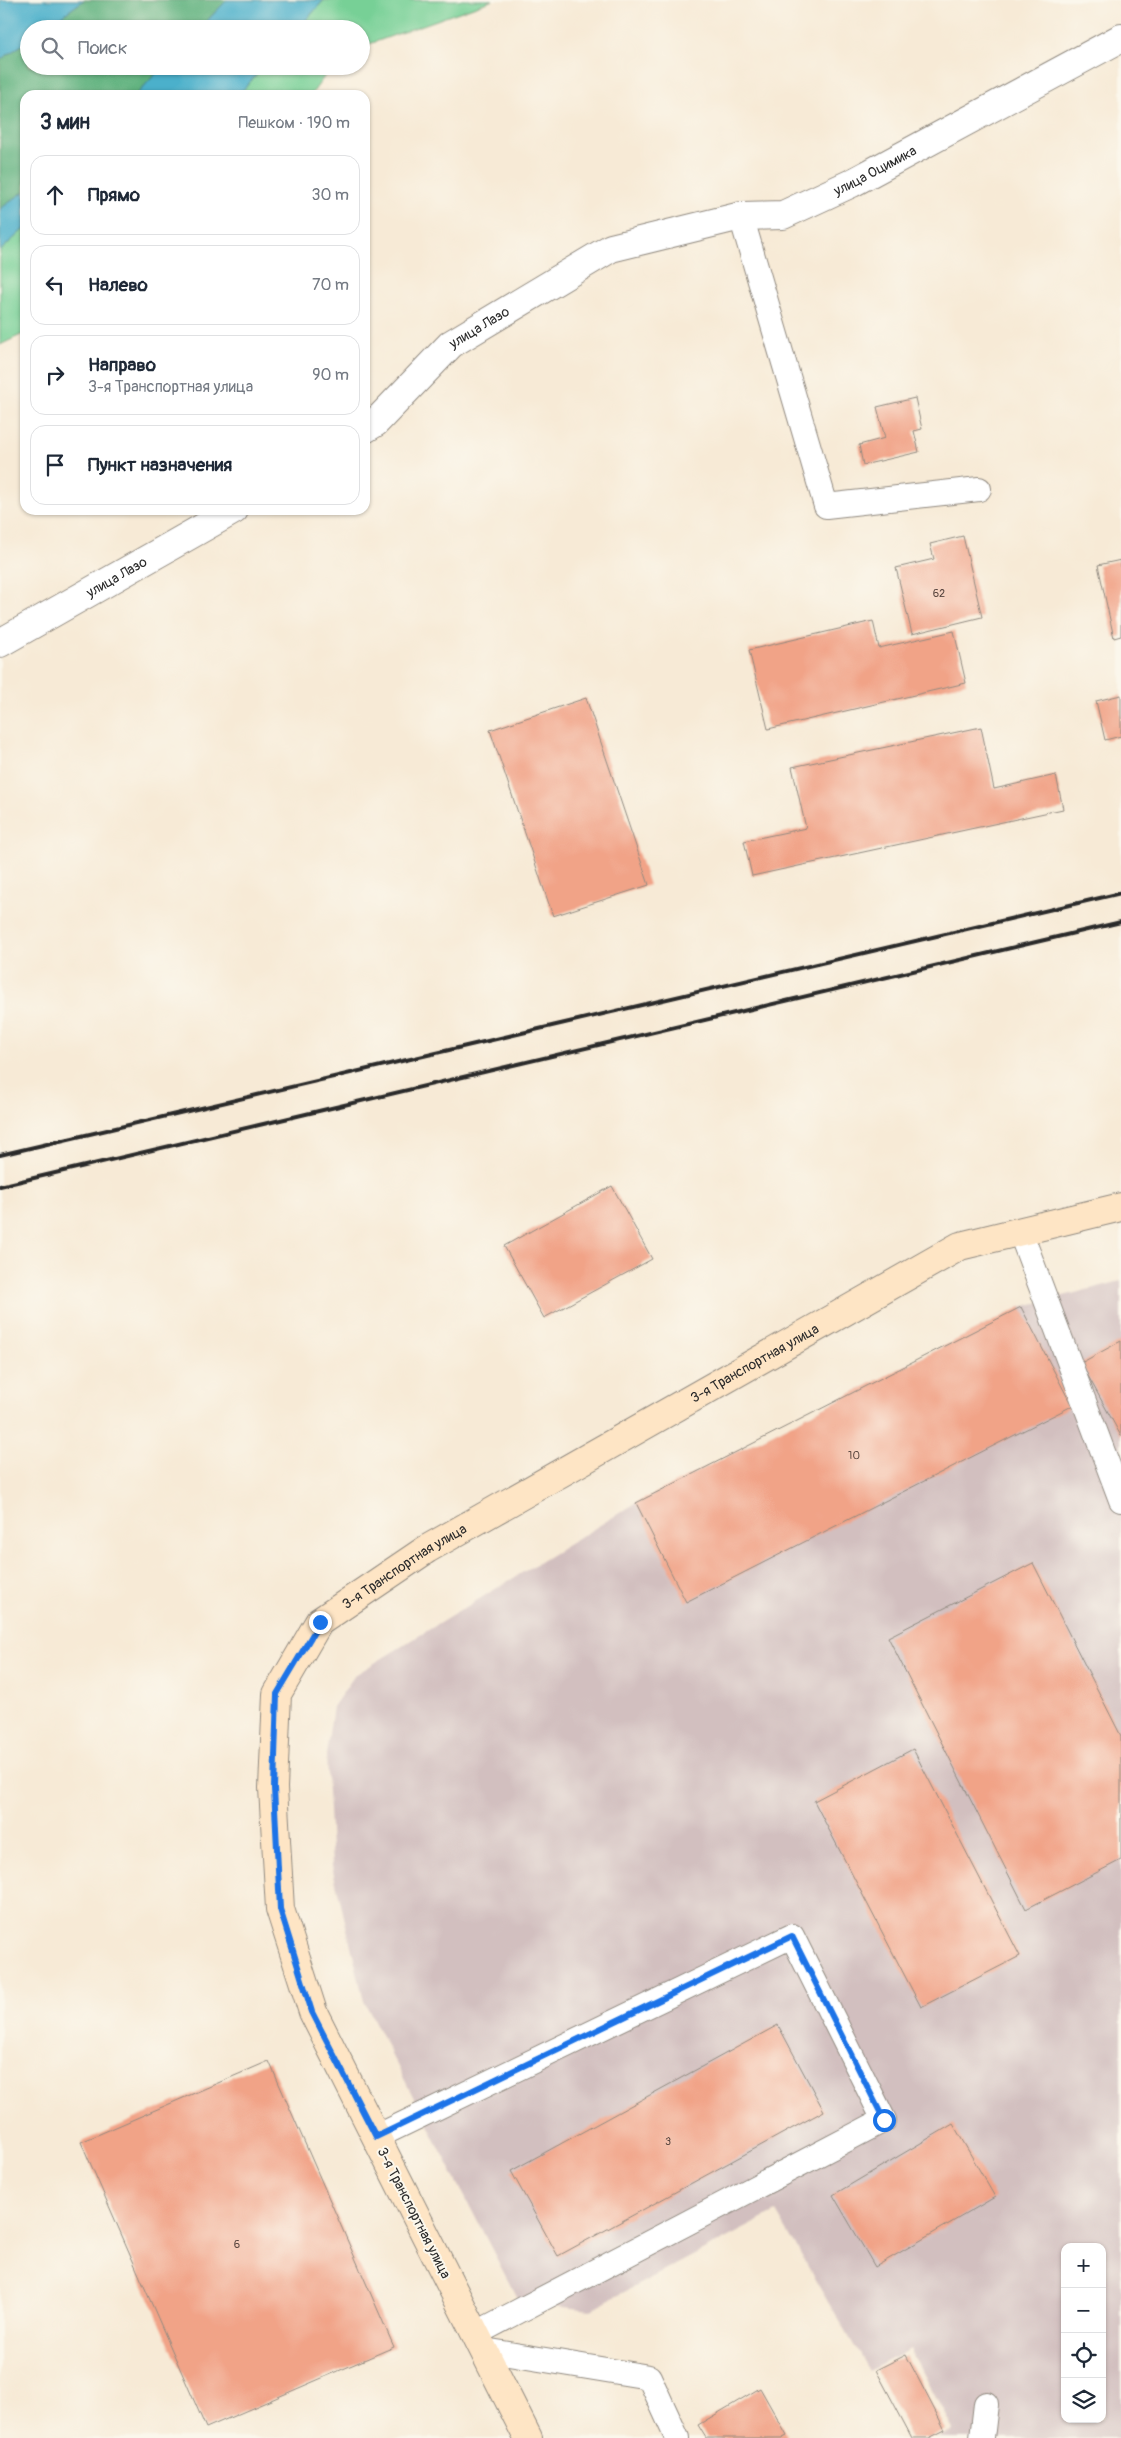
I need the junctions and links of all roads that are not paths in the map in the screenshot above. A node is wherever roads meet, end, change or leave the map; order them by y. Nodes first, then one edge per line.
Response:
1 (1121, 38) edge
2 (740, 216) junction
3 (611, 248) joint
4 (370, 426) edge
5 (979, 489) dead end
6 (225, 515) edge
7 (0, 643) edge
8 (1121, 1207) edge
9 (1020, 1231) junction
10 (1121, 1500) edge
11 (376, 2137) junction
12 (479, 2342) junction
13 (986, 2404) dead end
14 (528, 2438) edge
15 (677, 2438) edge
16 (982, 2438) edge

1 - 2 street, улица Оцимика
2 - 3 street, улица Оцимика
2 - 5 lane
3 - 4 street, улица Лазо
6 - 7 street, улица Лазо
8 - 9 street, 3-я Транспортная улица
9 - 10 lane
9 - 11 street, 3-я Транспортная улица
11 - 12 street, 3-я Транспортная улица
11 - 12 lane
12 - 14 street, 3-я Транспортная улица
12 - 15 lane
13 - 16 lane

